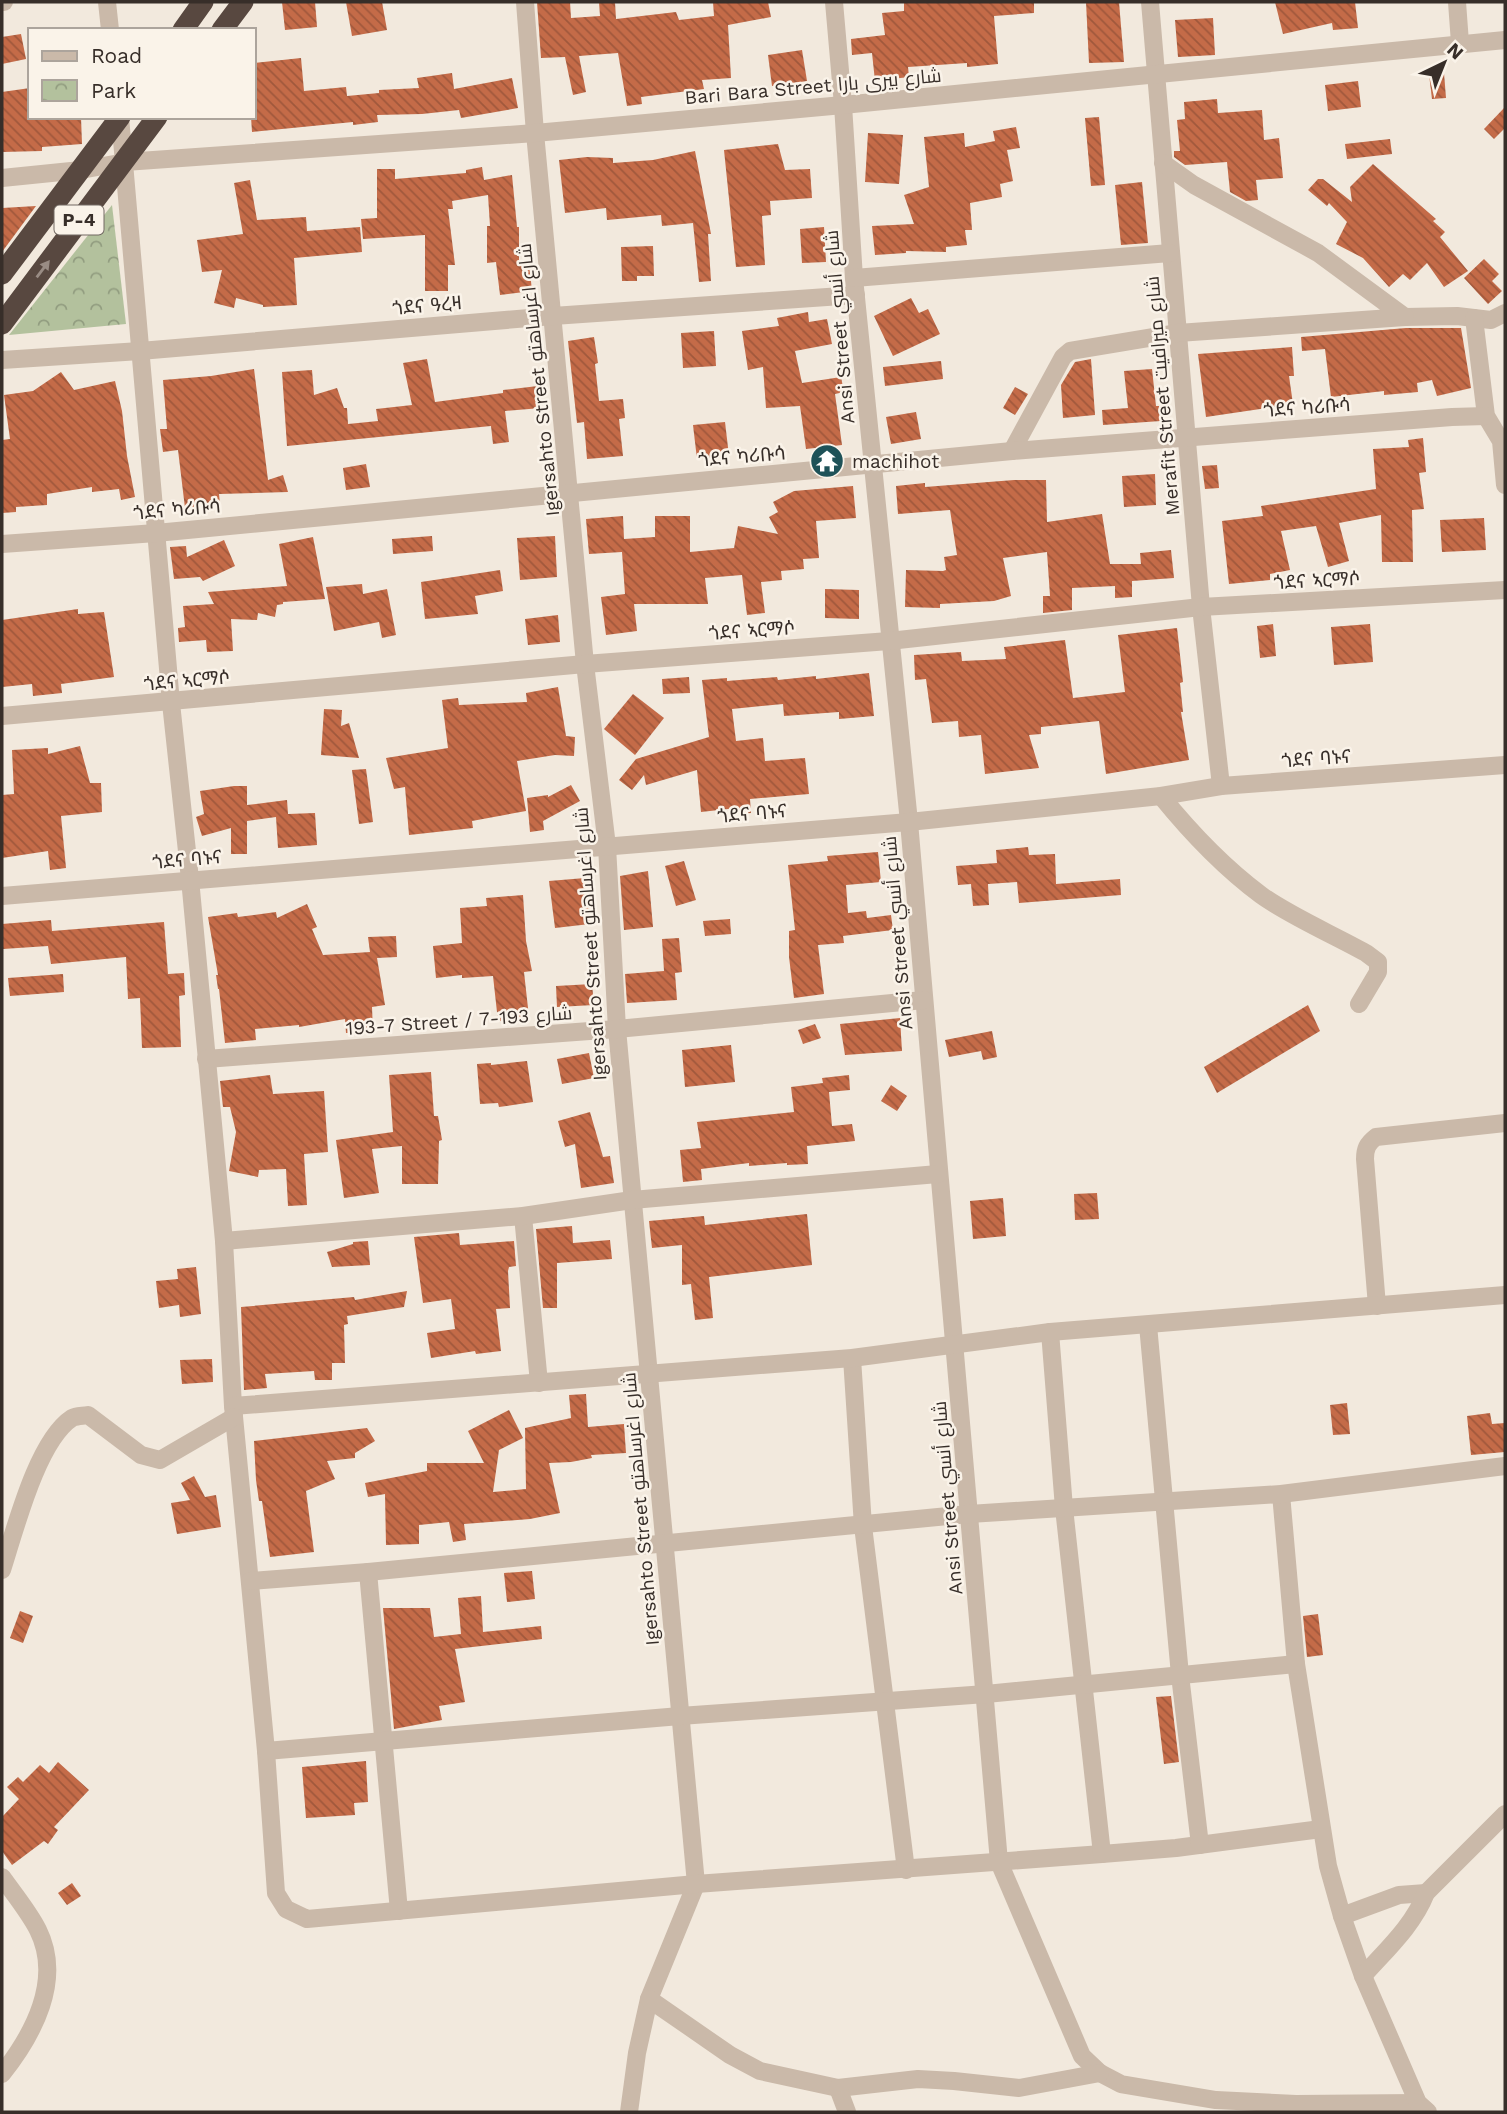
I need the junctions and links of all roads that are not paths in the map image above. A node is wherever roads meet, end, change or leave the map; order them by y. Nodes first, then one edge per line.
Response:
1 (107, 2) edge
2 (203, 2) edge
3 (243, 2) edge
4 (525, 2) edge
5 (834, 2) edge
6 (1150, 2) edge
7 (1457, 2) edge
8 (110, 28) edge
9 (184, 28) edge
10 (224, 28) edge
11 (1505, 40) edge
12 (1460, 43) junction
13 (1155, 73) junction
14 (844, 105) junction
15 (119, 119) edge
16 (120, 119) edge
17 (156, 119) edge
18 (535, 133) junction
19 (124, 162) junction
20 (1163, 163) junction
21 (81, 170) junction
22 (2, 178) edge
23 (1170, 253) junction
24 (2, 274) edge
25 (855, 287) junction
26 (1505, 313) edge
27 (553, 316) junction
28 (1405, 317) junction
29 (1474, 318) junction
30 (2, 324) edge
31 (1178, 334) junction
32 (140, 351) junction
33 (2, 360) edge
34 (1486, 416) junction
35 (1186, 438) junction
36 (1012, 451) junction
37 (874, 466) junction
38 (1505, 485) edge
39 (570, 492) junction
40 (156, 533) junction
41 (2, 544) edge
42 (1505, 590) edge
43 (1201, 607) junction
44 (889, 641) junction
45 (586, 664) junction
46 (171, 703) junction
47 (2, 716) edge
48 (1505, 765) edge
49 (1221, 786) junction
50 (1161, 796) junction
51 (909, 822) junction
52 (607, 846) junction
53 (190, 879) junction
54 (2, 896) edge
55 (923, 1000) junction
56 (1359, 1004) dead end
57 (617, 1029) junction
58 (206, 1059) junction
59 (1505, 1123) edge
60 (938, 1174) junction
61 (632, 1200) junction
62 (523, 1216) junction
63 (224, 1241) junction
64 (1505, 1295) edge
65 (1377, 1306) junction
66 (1148, 1325) junction
67 (1049, 1332) junction
68 (953, 1346) junction
69 (852, 1358) junction
70 (648, 1375) junction
71 (539, 1383) junction
72 (233, 1412) junction
73 (1505, 1466) edge
74 (1281, 1494) junction
75 (1164, 1502) junction
76 (1064, 1508) junction
77 (969, 1514) junction
78 (863, 1526) junction
79 (663, 1543) junction
80 (2, 1570) edge
81 (368, 1572) junction
82 (250, 1581) junction
83 (1296, 1664) junction
84 (1180, 1675) junction
85 (1083, 1685) junction
86 (986, 1694) junction
87 (885, 1701) junction
88 (680, 1716) junction
89 (383, 1741) junction
90 (266, 1751) junction
91 (1505, 1814) edge
92 (1321, 1829) junction
93 (1200, 1845) junction
94 (1102, 1854) junction
95 (999, 1862) junction
96 (906, 1870) junction
97 (2, 1877) edge
98 (696, 1884) junction
99 (1426, 1893) junction
100 (399, 1911) junction
101 (1342, 1916) junction
102 (1363, 1976) junction
103 (649, 1999) junction
104 (1100, 2073) junction
105 (2, 2074) edge
106 (838, 2088) junction
107 (1423, 2108) edge
108 (629, 2112) edge
109 (847, 2112) edge

1 - 8 street
2 - 9 highway
3 - 10 highway
4 - 18 street, Igersahto Street شارع اغرساهتو
5 - 14 street, Ansi Street شارع أنسي
6 - 13 street, Merafit Street شارع ميرافيت
7 - 12 street
11 - 12 street, Bari Bara Street شارع بيرى بارا
12 - 13 street, Bari Bara Street شارع بيرى بارا
13 - 14 street, Bari Bara Street شارع بيرى بارا
13 - 20 street, Merafit Street شارع ميرافيت
14 - 18 street, Bari Bara Street شارع بيرى بارا
14 - 25 street, Ansi Street شارع أنسي
15 - 21 highway, P-4
16 - 19 street
17 - 19 highway, P-4
18 - 19 street, Bari Bara Street شارع بيرى بارا
18 - 27 street, Igersahto Street شارع اغرساهتو
19 - 21 street, Bari Bara Street شارع بيرى بارا
30 -> 19 highway, P-4
19 - 32 street
20 - 23 street, Merafit Street شارع ميرافيت
20 - 28 street
21 - 22 street, Bari Bara Street شارع بيرى بارا
21 - 24 highway, P-4
23 - 25 street, ጎደና ዓረዛ
23 - 31 street, Merafit Street شارع ميرافيت
25 - 27 street, ጎደና ዓረዛ
25 - 37 street, Ansi Street شارع أنسي
26 - 29 street
27 - 32 street, ጎደና ዓረዛ
27 - 39 street, Igersahto Street شارع اغرساهتو
28 - 29 street
28 - 31 street
29 - 34 street
31 - 35 street, Merafit Street شارع ميرافيت
31 - 36 street
32 - 33 street, ጎደና ዓረዛ
32 - 40 street
34 - 35 street, ጎደና ካሪቡሳ
34 - 38 street
35 - 36 street, ጎደና ካሪቡሳ
35 - 43 street, Merafit Street شارع ميرافيت
36 - 37 street, ጎደና ካሪቡሳ
37 - 39 street, ጎደና ካሪቡሳ
37 - 44 street, Ansi Street شارع أنسي
39 - 40 street, ጎደና ካሪቡሳ
39 - 45 street, Igersahto Street شارع اغرساهتو
40 - 41 street, ጎደና ካሪቡሳ
40 - 46 street
42 - 43 street, ጎደና ኣርማሶ
43 - 44 street, ጎደና ኣርማሶ
43 - 49 street, Merafit Street شارع ميرافيت
44 - 45 street, ጎደና ኣርማሶ
44 - 51 street, Ansi Street شارع أنسي
45 - 46 street, ጎደና ኣርማሶ
45 - 52 street, Igersahto Street شارع اغرساهتو
46 - 47 street, ጎደና ኣርማሶ
46 - 53 street
48 - 49 street, ጎደና ባኑና
49 - 50 street, ጎደና ባኑና
50 - 51 street, ጎደና ባኑና
50 - 56 street
51 - 52 street, ጎደና ባኑና
51 - 55 street, Ansi Street شارع أنسي
52 - 53 street, ጎደና ባኑና
52 - 57 street, Igersahto Street شارع اغرساهتو
53 - 54 street, ጎደና ባኑና
53 - 58 street
55 - 57 street, 193-7 Street / شارع 193-7
55 - 60 street, Ansi Street شارع أنسي
57 - 58 street, 193-7 Street / شارع 193-7
57 - 61 street, Igersahto Street شارع اغرساهتو
58 - 63 street
59 - 65 street
60 - 61 street
60 - 68 street, Ansi Street شارع أنسي
61 - 62 street
61 - 70 street, Igersahto Street شارع اغرساهتو
62 - 63 street
62 - 71 street
63 - 72 street
64 - 65 street
65 - 66 street
66 - 67 street
66 - 75 street
67 - 68 street
67 - 76 street
68 - 69 street
68 - 77 street, Ansi Street شارع أنسي
69 - 70 street
69 - 78 street
70 - 71 street
70 - 79 street, Igersahto Street شارع اغرساهتو
71 - 72 street
72 - 80 street
72 - 82 street
73 - 74 street
74 - 75 street
74 - 83 street
75 - 76 street
75 - 84 street
76 - 77 street
76 - 85 street
77 - 78 street
77 - 86 street, Ansi Street شارع أنسي
78 - 79 street
78 - 87 street
79 - 81 street
79 - 88 street, Igersahto Street شارع اغرساهتو
81 - 82 street
81 - 89 street
82 - 90 street
83 - 84 street
83 - 92 street
84 - 85 street
84 - 93 street
85 - 86 street
85 - 94 street
86 - 87 street
86 - 95 street, Ansi Street شارع أنسي
87 - 88 street
87 - 96 street
88 - 89 street
88 - 98 street, Igersahto Street شارع اغرساهتو
89 - 90 street
89 - 100 street
90 - 100 street
91 - 99 street
92 - 93 street
92 - 101 street
93 - 94 street
94 - 95 street
95 - 96 street
95 - 104 street, Ansi Street شارع أنسي
96 - 98 street
97 - 105 street
98 - 100 street
98 - 103 street
99 - 101 street
99 - 102 street
101 - 102 street
102 - 107 street
103 - 106 street
103 - 108 street
104 - 106 street
104 - 107 street
106 - 109 street

